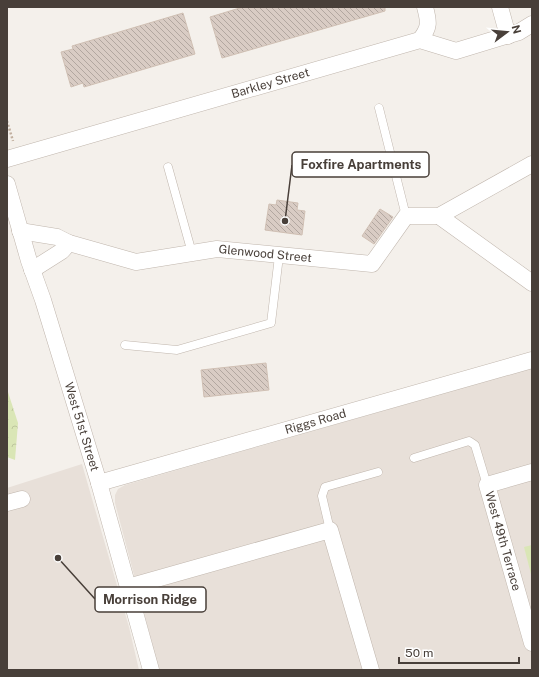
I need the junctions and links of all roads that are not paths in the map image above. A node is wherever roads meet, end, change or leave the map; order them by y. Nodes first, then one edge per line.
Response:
1 (425, 7) edge
2 (500, 7) edge
3 (532, 24) edge
4 (508, 36) junction
5 (420, 40) junction
6 (379, 108) dead end
7 (7, 159) edge
8 (532, 164) edge
9 (168, 167) dead end
10 (7, 184) edge
11 (406, 216) junction
12 (439, 216) junction
13 (20, 231) junction
14 (69, 243) junction
15 (192, 253) junction
16 (279, 256) junction
17 (32, 270) junction
18 (532, 283) edge
19 (125, 345) dead end
20 (532, 360) edge
21 (414, 458) dead end
22 (378, 472) dead end
23 (532, 472) edge
24 (99, 483) junction
25 (487, 485) junction
26 (330, 530) junction
27 (128, 587) junction
28 (532, 643) edge
29 (151, 670) edge
30 (371, 670) edge

1 - 5 street
2 - 4 street
3 - 4 street
4 - 5 street
5 - 7 street, Barkley Street
6 - 11 lane
8 - 12 street
9 - 15 lane
10 - 13 street, West 51st Street
11 - 12 street
11 - 16 street, Glenwood Street
12 - 18 street
13 - 14 street, Glenwood Street
13 - 17 street, West 51st Street
14 - 15 street, Glenwood Street
14 - 17 street
15 - 16 street, Glenwood Street
16 - 19 lane
17 - 24 street, West 51st Street
20 - 24 street, Riggs Road
21 - 25 lane
22 - 26 lane
23 - 25 street, West 49th Terrace
24 - 27 street, West 51st Street
25 - 28 street, West 49th Terrace
26 - 27 street
26 - 30 street
27 - 29 street, West 51st Street

